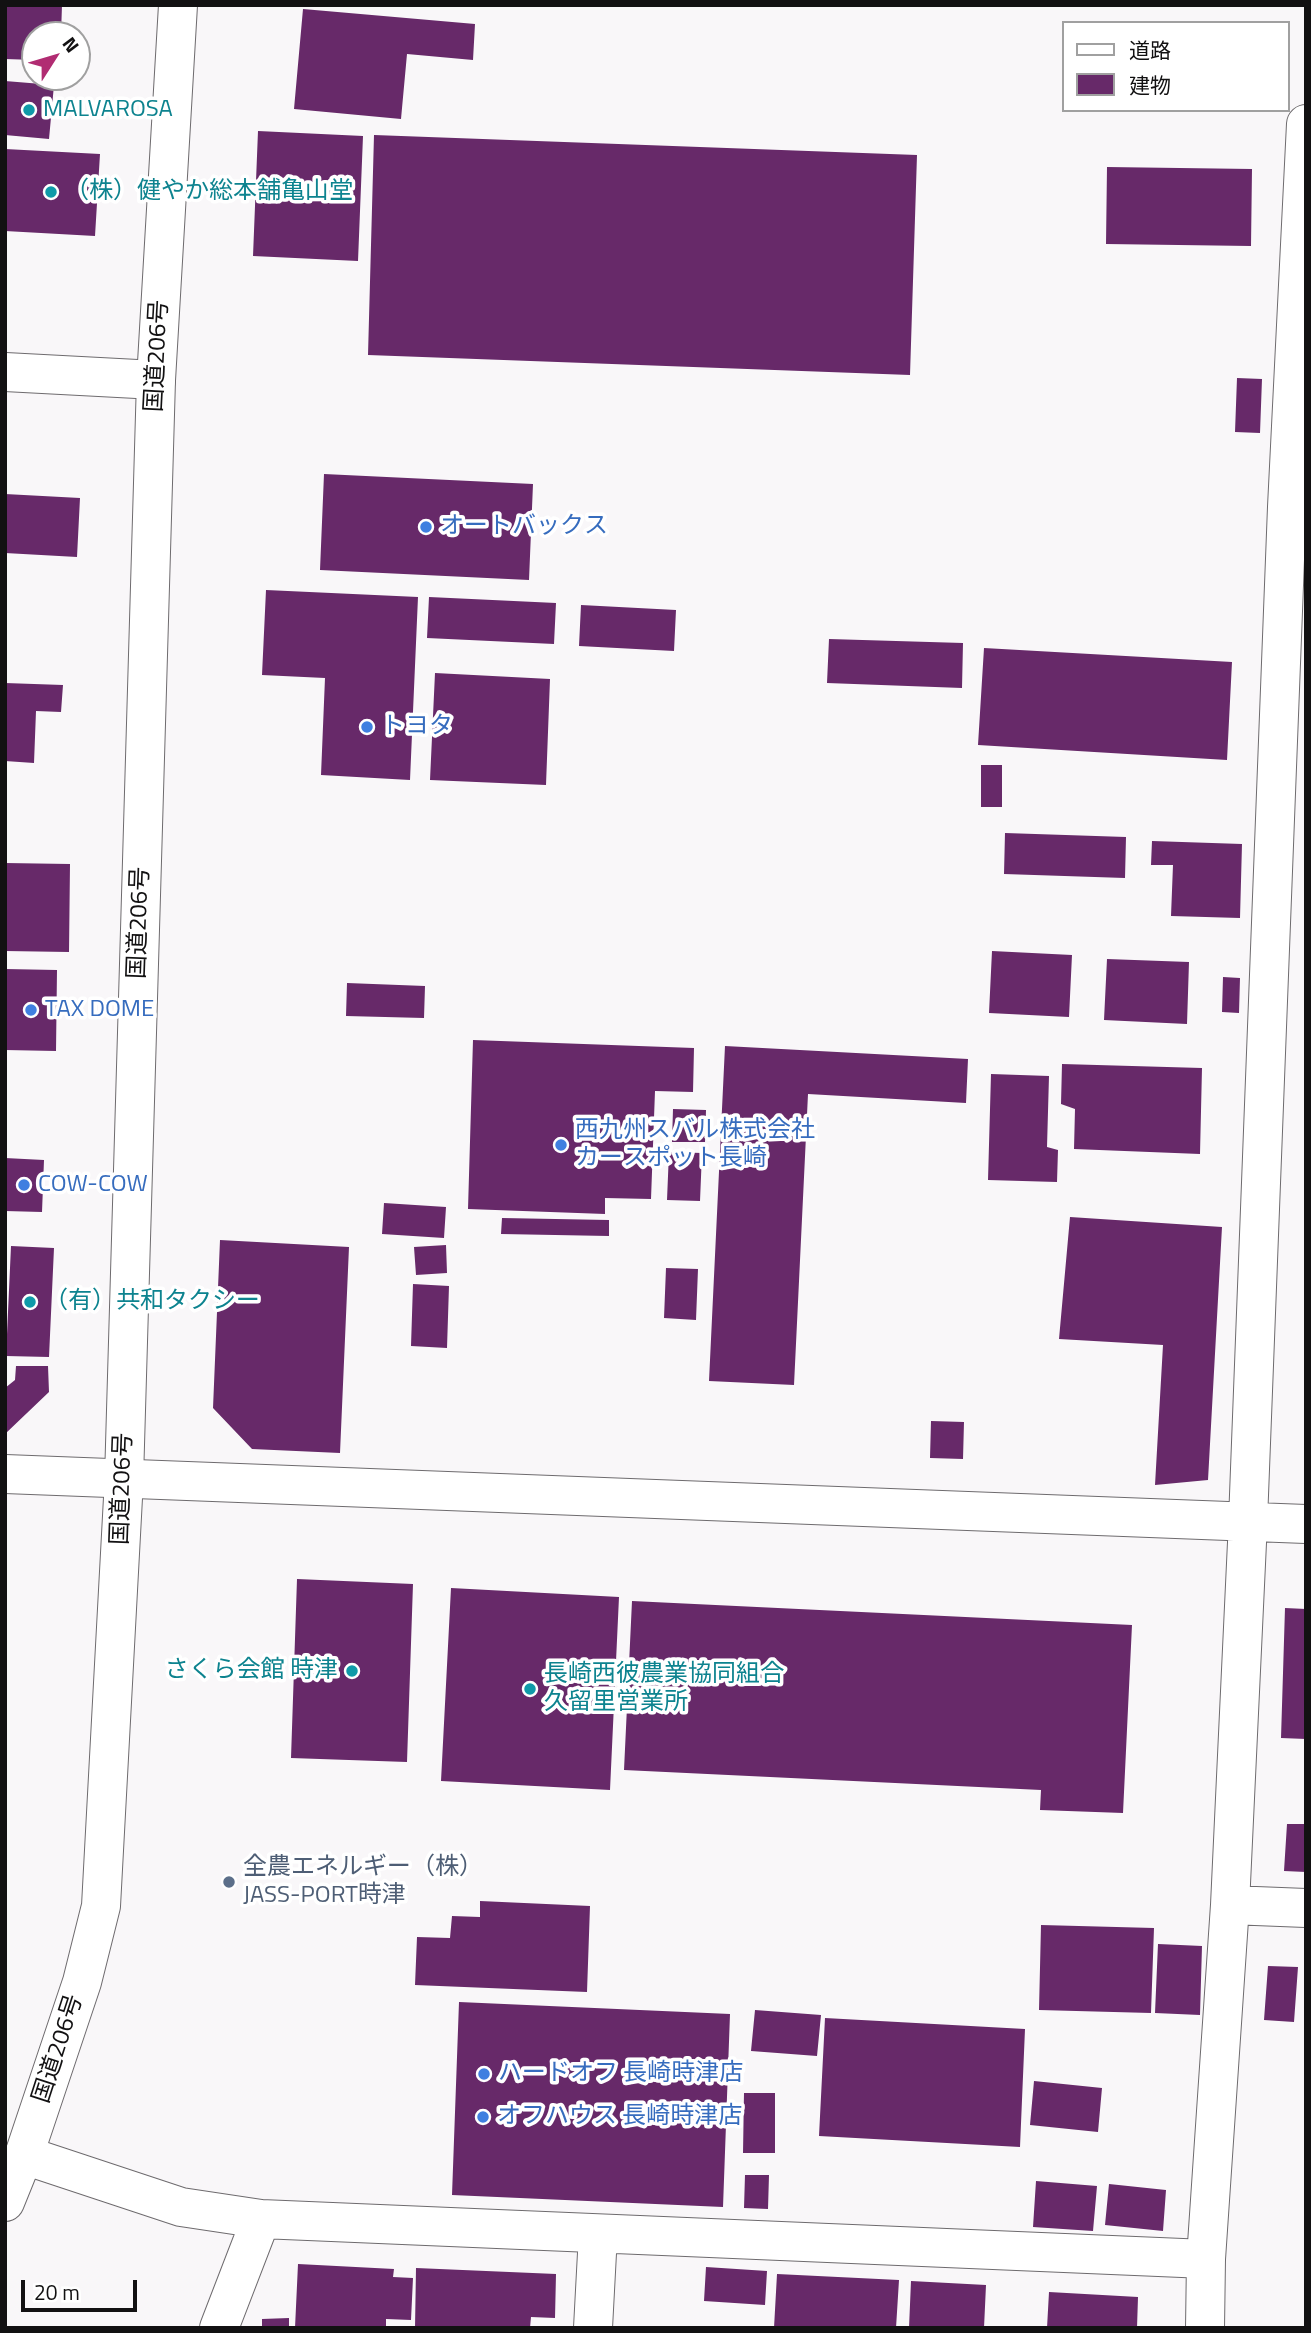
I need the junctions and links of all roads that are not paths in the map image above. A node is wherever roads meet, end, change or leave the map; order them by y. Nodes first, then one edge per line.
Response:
1 (178, 5) edge
2 (1306, 124) edge
3 (5, 372) edge
4 (156, 380) junction
5 (1296, 508) edge
6 (5, 1474) edge
7 (124, 1479) junction
8 (1248, 1521) junction
9 (1306, 1524) edge
10 (1230, 1905) junction
11 (1306, 1908) edge
12 (24, 2155) junction
13 (5, 2202) edge
14 (261, 2219) junction
15 (598, 2234) junction
16 (1206, 2259) junction
17 (219, 2328) edge
18 (593, 2328) edge
19 (1205, 2328) edge

1 - 4 main road, 国道206号
2 - 5 main road
3 - 4 main road
4 - 7 main road, 国道206号
5 - 8 main road
6 - 7 main road
7 - 8 main road
7 - 12 main road, 国道206号
8 - 9 main road
8 - 10 main road
10 - 11 main road
10 - 16 main road
12 - 13 main road, 国道206号
12 - 14 main road
14 - 15 main road
14 - 17 main road
15 - 16 main road
15 - 18 main road
16 - 19 main road

